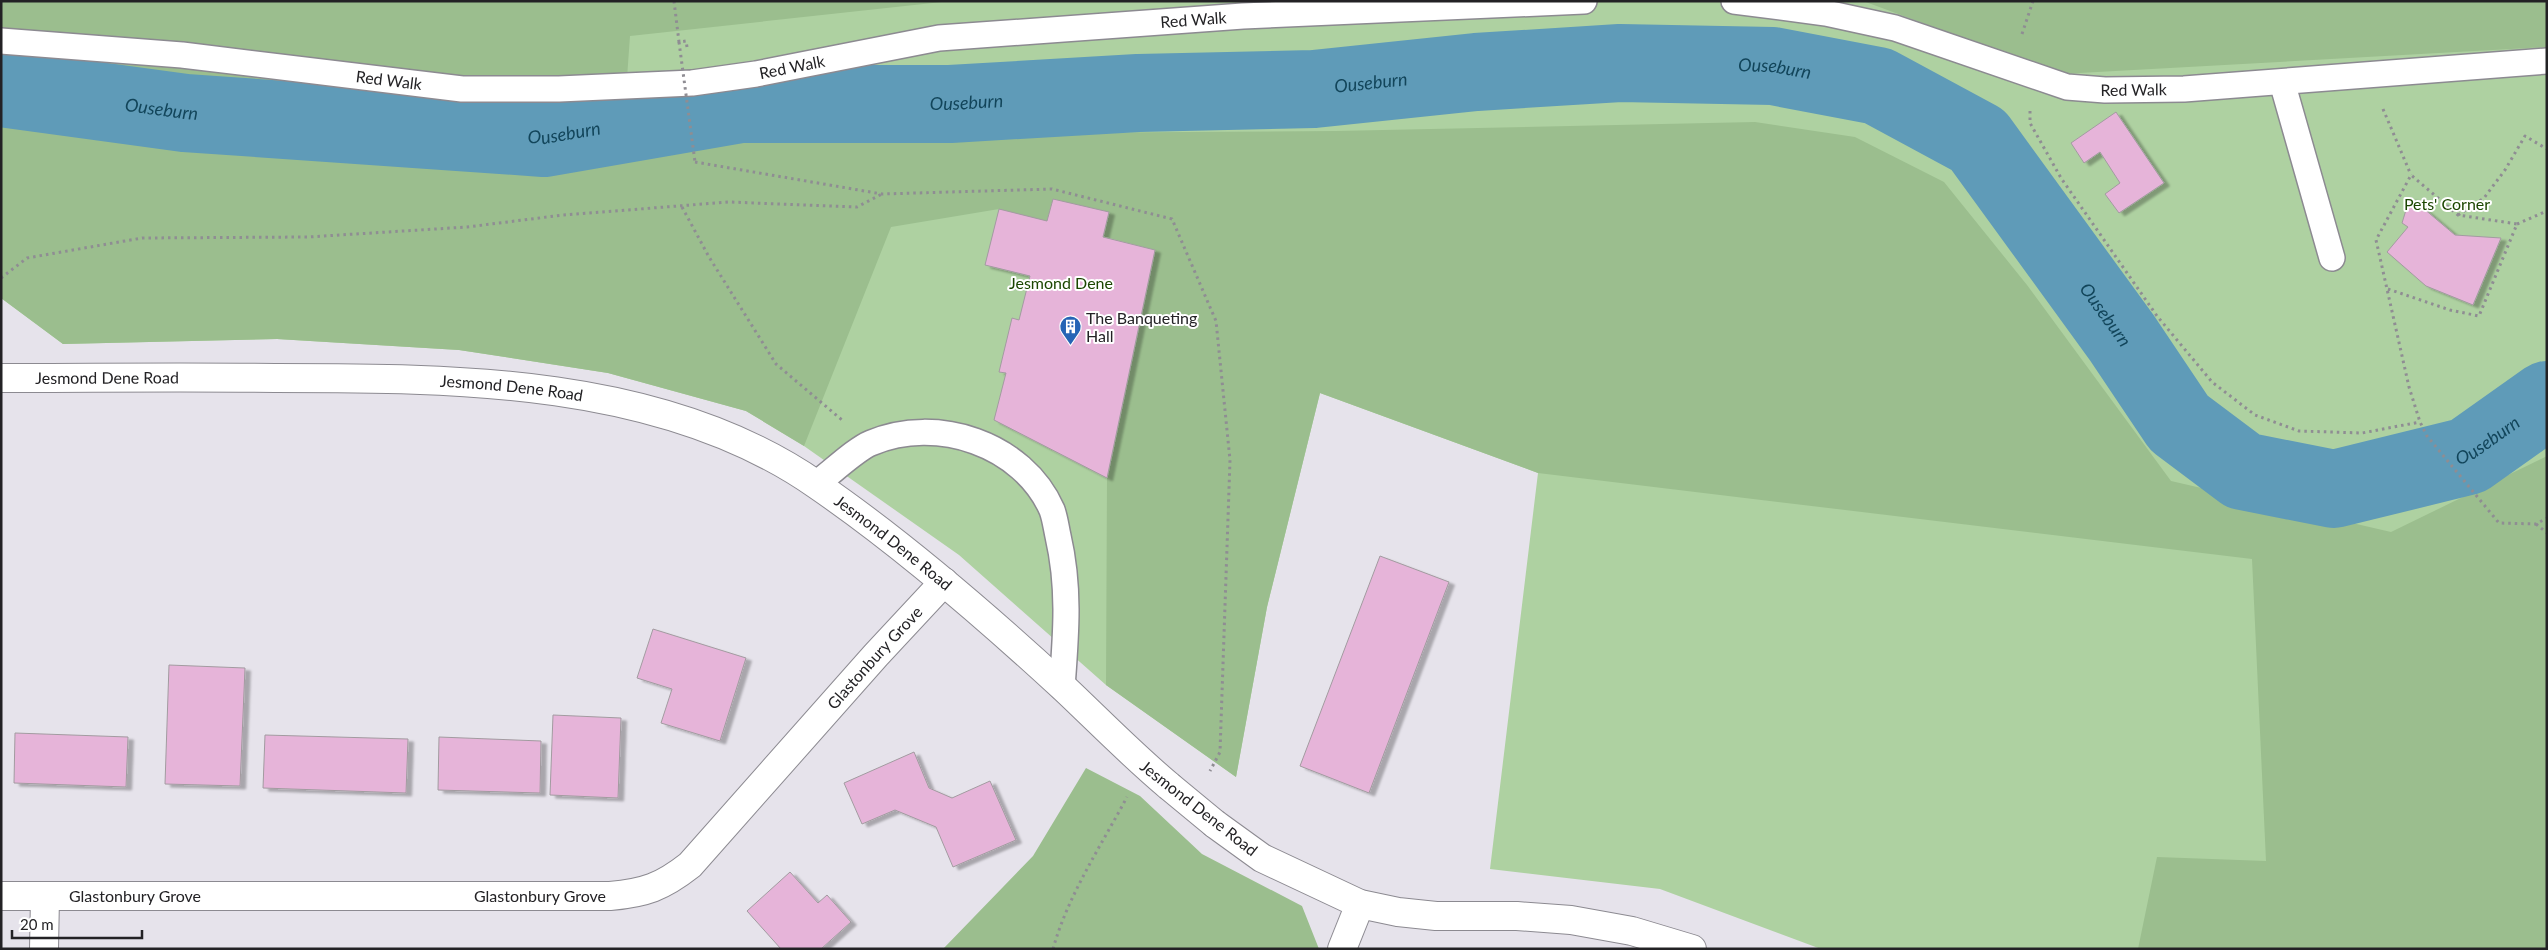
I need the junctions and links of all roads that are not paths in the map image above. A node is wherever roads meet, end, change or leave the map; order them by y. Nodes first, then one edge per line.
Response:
1 (1584, 1) edge
2 (1734, 1) edge
3 (1, 41) edge
4 (2547, 62) edge
5 (2282, 82) junction
6 (2332, 258) dead end
7 (1, 378) edge
8 (816, 484) junction
9 (944, 582) junction
10 (1062, 687) junction
11 (1, 896) edge
12 (45, 897) junction
13 (1360, 904) junction
14 (1627, 940) edge
15 (44, 949) edge
16 (1342, 949) edge
17 (1692, 949) edge

1 - 3 lane, Red Walk
2 - 5 lane, Red Walk
4 - 5 lane, Red Walk
5 - 6 lane
7 - 8 street, Jesmond Dene Road
8 - 9 street, Jesmond Dene Road
8 - 10 lane
9 - 10 street, Jesmond Dene Road
9 - 12 street, Glastonbury Grove
10 - 13 street, Jesmond Dene Road, bridge
11 - 12 street, Glastonbury Grove
12 - 15 street
13 - 14 street, Jesmond Dene Road
13 - 16 street
14 - 17 street, Jesmond Dene Road

